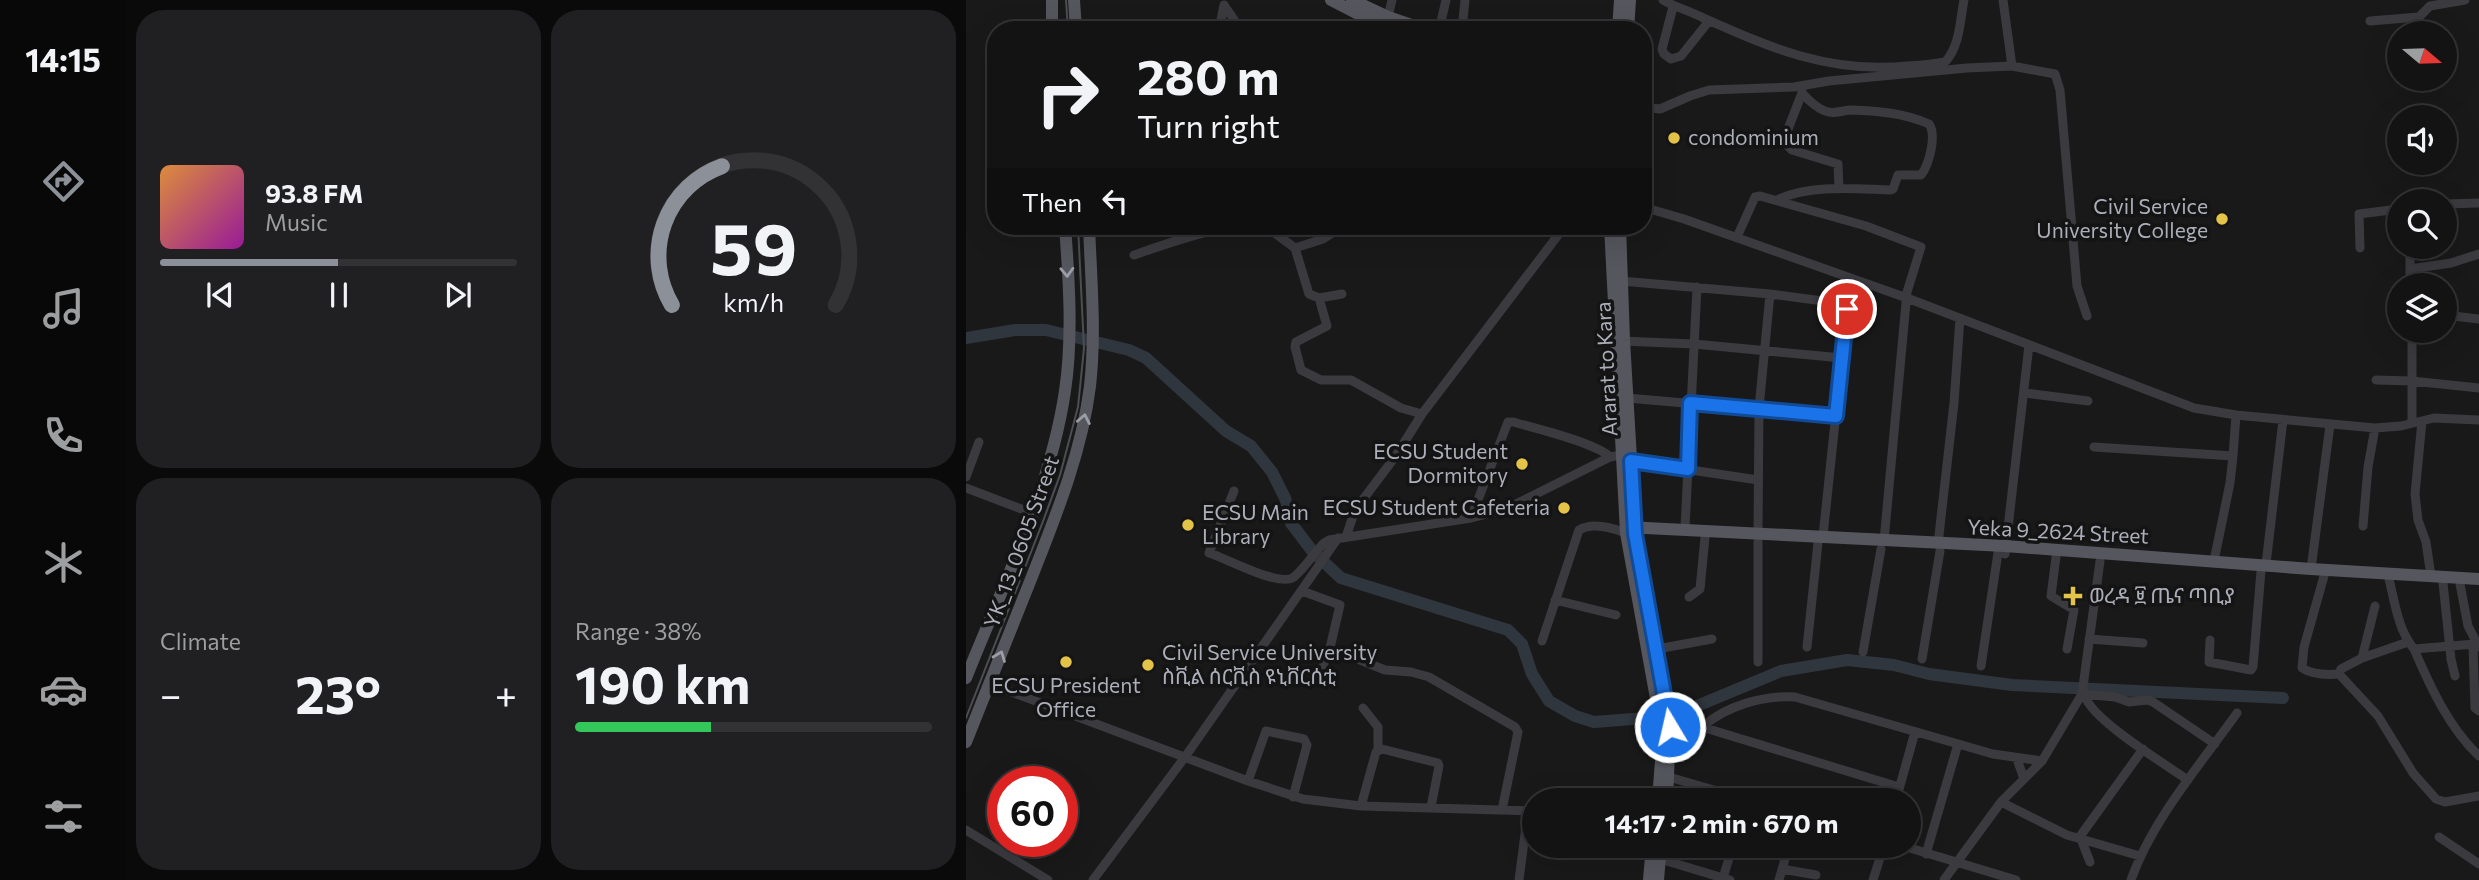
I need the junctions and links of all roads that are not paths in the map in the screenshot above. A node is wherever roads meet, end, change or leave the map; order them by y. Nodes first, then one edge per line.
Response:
1 (1052, 0) edge
2 (1074, 0) edge
3 (1331, 0) edge
4 (1392, 0) edge
5 (1446, 0) edge
6 (1465, 0) edge
7 (1620, 0) edge
8 (1630, 0) edge
9 (1663, 0) edge
10 (1964, 0) edge
11 (2003, 0) edge
12 (2465, 0) edge
13 (1225, 2) edge
14 (1358, 7) edge
15 (1673, 7) junction
16 (2370, 20) dead end
17 (1052, 21) edge
18 (1075, 21) edge
19 (1221, 21) edge
20 (1235, 21) edge
21 (1383, 21) edge
22 (1392, 21) edge
23 (1440, 21) edge
24 (1463, 21) edge
25 (1619, 21) edge
26 (1629, 21) edge
27 (1709, 21) junction
28 (2012, 66) junction
29 (1802, 90) junction
30 (1652, 108) edge
31 (1839, 189) junction
32 (1779, 199) junction
33 (2479, 203) edge
34 (2457, 204) edge
35 (1652, 210) edge
36 (2387, 210) edge
37 (1065, 235) edge
38 (1089, 235) edge
39 (1196, 235) edge
40 (1277, 235) edge
41 (1329, 235) edge
42 (1558, 235) edge
43 (1612, 235) edge
44 (1620, 235) edge
45 (1737, 237) junction
46 (1295, 248) junction
47 (2360, 248) dead end
48 (2479, 254) edge
49 (1135, 255) dead end
50 (2410, 259) edge
51 (2410, 269) junction
52 (2410, 273) edge
53 (1622, 281) junction
54 (1697, 287) junction
55 (1342, 294) dead end
56 (1770, 294) junction
57 (1319, 298) junction
58 (1907, 298) junction
59 (2087, 316) dead end
60 (2457, 316) edge
61 (1960, 318) junction
62 (2479, 319) edge
63 (1620, 341) junction
64 (2412, 343) edge
65 (1694, 344) junction
66 (2029, 345) junction
67 (1763, 350) junction
68 (1843, 358) junction
69 (2376, 380) dead end
70 (2412, 381) junction
71 (2479, 388) edge
72 (2025, 393) junction
73 (1627, 398) junction
74 (2088, 401) dead end
75 (1690, 403) junction
76 (1759, 408) junction
77 (1422, 414) junction
78 (2236, 415) junction
79 (1836, 416) junction
80 (2283, 419) junction
81 (2479, 419) edge
82 (2417, 422) junction
83 (2330, 425) junction
84 (2375, 428) junction
85 (979, 442) dead end
86 (2094, 447) dead end
87 (2233, 456) junction
88 (1621, 458) junction
89 (1688, 469) junction
90 (966, 478) edge
91 (1758, 480) junction
92 (966, 488) edge
93 (1234, 491) dead end
94 (1032, 513) junction
95 (1471, 518) junction
96 (2363, 526) dead end
97 (1685, 528) junction
98 (1628, 530) junction
99 (1661, 531) junction
100 (1342, 537) junction
101 (1704, 537) junction
102 (1758, 537) junction
103 (1821, 540) junction
104 (1882, 545) junction
105 (1939, 548) junction
106 (2002, 550) junction
107 (2056, 557) junction
108 (2100, 561) junction
109 (2214, 561) junction
110 (2264, 568) junction
111 (2311, 569) junction
112 (2324, 576) junction
113 (2389, 579) junction
114 (2479, 579) edge
115 (2437, 580) junction
116 (2460, 584) junction
117 (2479, 584) edge
118 (1302, 591) junction
119 (1689, 597) dead end
120 (1555, 600) junction
121 (1641, 600) junction
122 (2375, 606) dead end
123 (1616, 615) dead end
124 (1712, 639) dead end
125 (2089, 639) junction
126 (2210, 640) dead end
127 (1542, 641) dead end
128 (2143, 643) dead end
129 (2411, 645) junction
130 (2476, 645) edge
131 (2450, 646) junction
132 (1807, 647) dead end
133 (1330, 648) junction
134 (1657, 649) junction
135 (2067, 649) dead end
136 (1863, 652) dead end
137 (970, 654) edge
138 (2362, 658) junction
139 (1922, 659) dead end
140 (1758, 662) dead end
141 (1981, 666) dead end
142 (1320, 673) dead end
143 (2339, 674) junction
144 (2455, 676) dead end
145 (966, 678) edge
146 (989, 684) junction
147 (2083, 693) junction
148 (1363, 708) dead end
149 (1663, 709) junction
150 (2479, 711) edge
151 (2237, 713) dead end
152 (1702, 727) junction
153 (1916, 732) junction
154 (1667, 738) junction
155 (966, 743) edge
156 (1958, 744) junction
157 (2215, 744) junction
158 (1378, 749) junction
159 (2143, 749) junction
160 (2479, 756) edge
161 (1185, 757) junction
162 (2017, 759) junction
163 (2042, 761) junction
164 (1669, 776) junction
165 (2024, 779) junction
166 (2188, 780) junction
167 (1248, 781) junction
168 (1899, 786) joint
169 (1660, 788) edge
170 (1668, 788) edge
171 (1708, 788) edge
172 (2479, 796) edge
173 (1293, 797) junction
174 (2001, 802) junction
175 (1361, 806) junction
176 (1431, 807) junction
177 (1502, 810) junction
178 (1522, 811) edge
179 (966, 830) edge
180 (2439, 837) dead end
181 (2081, 839) junction
182 (1921, 852) edge
183 (1926, 854) junction
184 (2140, 856) junction
185 (1523, 858) edge
186 (1651, 858) edge
187 (1731, 858) edge
188 (1785, 858) edge
189 (1880, 858) edge
190 (1660, 859) joint
191 (2090, 862) dead end
192 (1957, 863) junction
193 (2479, 864) edge
194 (1782, 869) junction
195 (1816, 875) dead end
196 (1727, 879) edge
197 (1048, 880) edge
198 (1093, 880) edge
199 (1519, 880) edge
200 (1649, 880) edge
201 (1658, 880) edge
202 (1779, 880) edge
203 (1873, 880) edge
204 (1944, 880) edge
205 (2016, 880) edge
206 (2132, 880) edge

1 - 17 main road
2 - 18 main road
3 - 14 main road
4 - 22 street
5 - 23 street
6 - 24 street
7 - 25 main road
8 - 26 main road
9 - 15 street
10 - 27 street
11 - 28 street
12 - 16 street
13 - 19 street
13 - 20 street
14 - 21 main road
15 - 27 street
15 - 27 street
28 - 29 street
28 - 59 street
29 - 30 street
29 - 31 street
29 - 31 street
31 - 32 street
32 - 45 street
32 - 58 street
33 - 34 street
35 - 45 street
36 - 47 street
37 -> 94 main road, YK_13_0605 Street
146 -> 38 main road, YK_13_0605 Street
39 - 49 street
40 - 46 street
41 - 46 street
42 - 77 street
43 - 63 main road, Ararat to Kara
44 - 53 main road, Ararat to Kara
45 - 58 street
46 - 57 street
48 - 51 street
50 - 51 street
51 - 52 street
53 - 54 street
53 - 63 main road, Ararat to Kara
54 - 56 street
54 - 65 street
55 - 57 street
56 - 67 street
56 - 68 street
57 - 77 street
58 - 61 street
58 - 104 street
60 - 62 street
61 - 66 street
61 - 105 street
63 - 65 street
63 - 73 main road, Ararat to Kara
63 - 88 main road, Ararat to Kara
64 - 70 street
65 - 67 street
65 - 75 street
66 - 72 street
66 - 78 street
67 - 68 street
67 - 76 street
68 - 79 street
69 - 70 street
70 - 71 street
70 - 82 street
72 - 74 street
72 - 106 street
73 - 75 street
73 - 88 main road, Ararat to Kara
75 - 76 street
75 - 89 street
76 - 79 street
76 - 91 street
77 - 100 street
78 - 80 street
78 - 87 street
79 - 103 street
80 - 83 street
80 - 110 street
81 - 82 street
82 - 84 street
82 - 115 street
83 - 84 street
83 - 111 street
84 - 96 street
85 - 90 street
86 - 87 street
87 - 109 street
88 - 89 street
88 - 95 street
88 - 95 street
88 - 98 main road, Ararat to Kara
89 - 91 street
89 - 97 street
91 - 102 street
92 - 94 street
93 - 100 street
94 - 137 main road, YK_13_0605 Street
95 - 100 street
97 - 99 main road, Yeka 9_2624 Street
97 - 102 main road, Yeka 9_2624 Street
98 - 99 main road, Yeka 9_2624 Street
98 - 120 street
98 - 121 main road, Ararat to Kara
99 - 101 main road, Yeka 9_2624 Street
100 - 118 street
101 - 102 main road, Yeka 9_2624 Street
101 - 119 street
102 - 103 main road, Yeka 9_2624 Street
102 - 140 street
103 - 104 main road, Yeka 9_2624 Street
103 - 132 street
104 - 105 main road, Yeka 9_2624 Street
104 - 136 street
105 - 106 main road, Yeka 9_2624 Street
105 - 139 street
106 - 107 main road, Yeka 9_2624 Street
106 - 109 main road, Yeka 9_2624 Street
106 - 141 street
107 - 108 main road, Yeka 9_2624 Street
107 - 135 street
108 - 110 main road, Yeka 9_2624 Street
108 - 125 street
109 - 110 main road, Yeka 9_2624 Street
110 - 111 main road, Yeka 9_2624 Street
110 - 112 main road, Yeka 9_2624 Street
110 - 126 street
111 - 115 main road, Yeka 9_2624 Street
112 - 113 main road, Yeka 9_2624 Street
112 - 143 street
113 - 115 main road, Yeka 9_2624 Street
113 - 129 street
114 - 115 main road, Yeka 9_2624 Street
115 - 116 main road, Yeka 9_2624 Street
115 - 131 street
116 - 117 main road, Yeka 9_2624 Street
116 - 130 street
118 - 133 street
118 - 161 street
120 - 123 street
120 - 127 street
121 - 134 main road, Ararat to Kara
121 - 149 main road, Ararat to Kara
122 - 138 street
124 - 134 street
125 - 128 street
125 - 147 street
129 - 131 street
129 - 138 street
129 - 160 street
130 - 131 street
130 - 150 street
131 - 144 street
133 - 142 street
133 - 177 street
134 - 149 main road, Ararat to Kara
137 - 145 main road, YK_13_0605 Street
138 - 143 street
143 - 172 street
146 - 155 main road, YK_13_0605 Street
146 - 161 street
147 - 157 street
147 - 159 street
147 - 163 street
148 - 158 street
149 - 154 main road, Ararat to Kara
151 - 157 street
152 - 153 street
152 - 154 street
152 - 168 street
153 - 156 street
153 - 168 street
154 - 164 main road, Ararat to Kara
154 - 169 main road, Ararat to Kara
156 - 162 street
156 - 183 street
157 - 166 street
158 - 175 street
158 - 176 street
159 - 166 street
159 - 181 street
161 - 167 street
161 - 198 street
162 - 163 street
162 - 165 street
163 - 165 street
164 - 170 main road, Ararat to Kara
164 - 171 street
165 - 174 street
166 - 184 street
167 - 173 street
167 - 173 street
173 - 175 street
174 - 181 street
174 - 192 street
175 - 176 street
176 - 177 street
177 - 178 street
179 - 197 street
180 - 193 street
181 - 184 street
181 - 191 street
182 - 183 street
183 - 192 street
184 - 206 street
185 - 199 street
186 - 200 main road
187 - 196 street
188 - 194 street
189 - 203 street
190 - 196 street
190 - 201 main road
192 - 204 street
192 - 205 street
194 - 195 street
194 - 202 street

